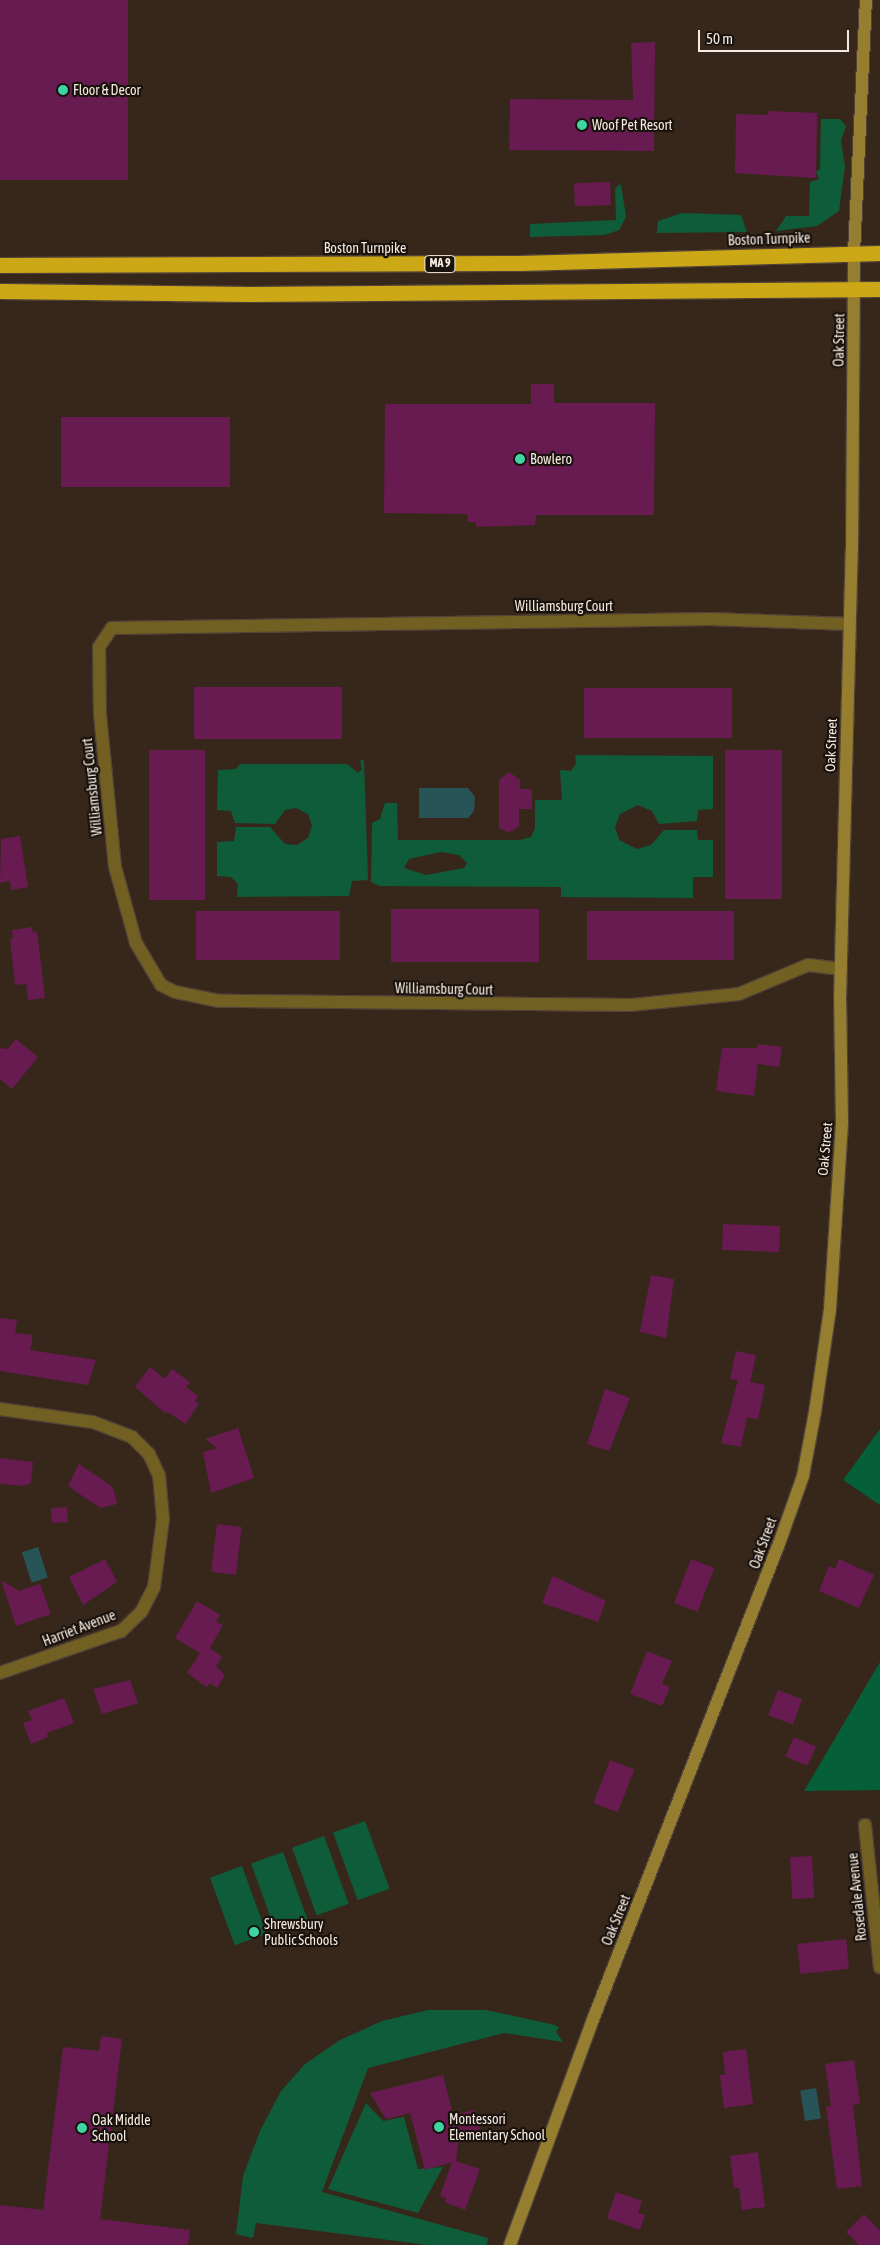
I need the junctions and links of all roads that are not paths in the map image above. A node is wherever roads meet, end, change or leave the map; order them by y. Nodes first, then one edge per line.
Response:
1 (866, 0) edge
2 (854, 253) junction
3 (880, 253) edge
4 (0, 265) edge
5 (854, 289) junction
6 (880, 289) edge
7 (0, 291) edge
8 (850, 624) junction
9 (841, 970) junction
10 (0, 1409) edge
11 (0, 1673) edge
12 (865, 1825) dead end
13 (880, 1967) edge
14 (510, 2245) edge

1 - 2 street, Oak Street
2 - 3 highway, Boston Turnpike / MA 9
2 - 4 highway, Boston Turnpike / MA 9
2 - 5 street, Oak Street
5 - 6 highway, MA 9
5 - 7 highway, MA 9
5 - 8 street, Oak Street
8 - 9 street, Oak Street
8 - 9 street, Williamsburg Court
9 - 14 street, Oak Street
10 - 11 street, Harriet Avenue
12 - 13 street, Rosedale Avenue

